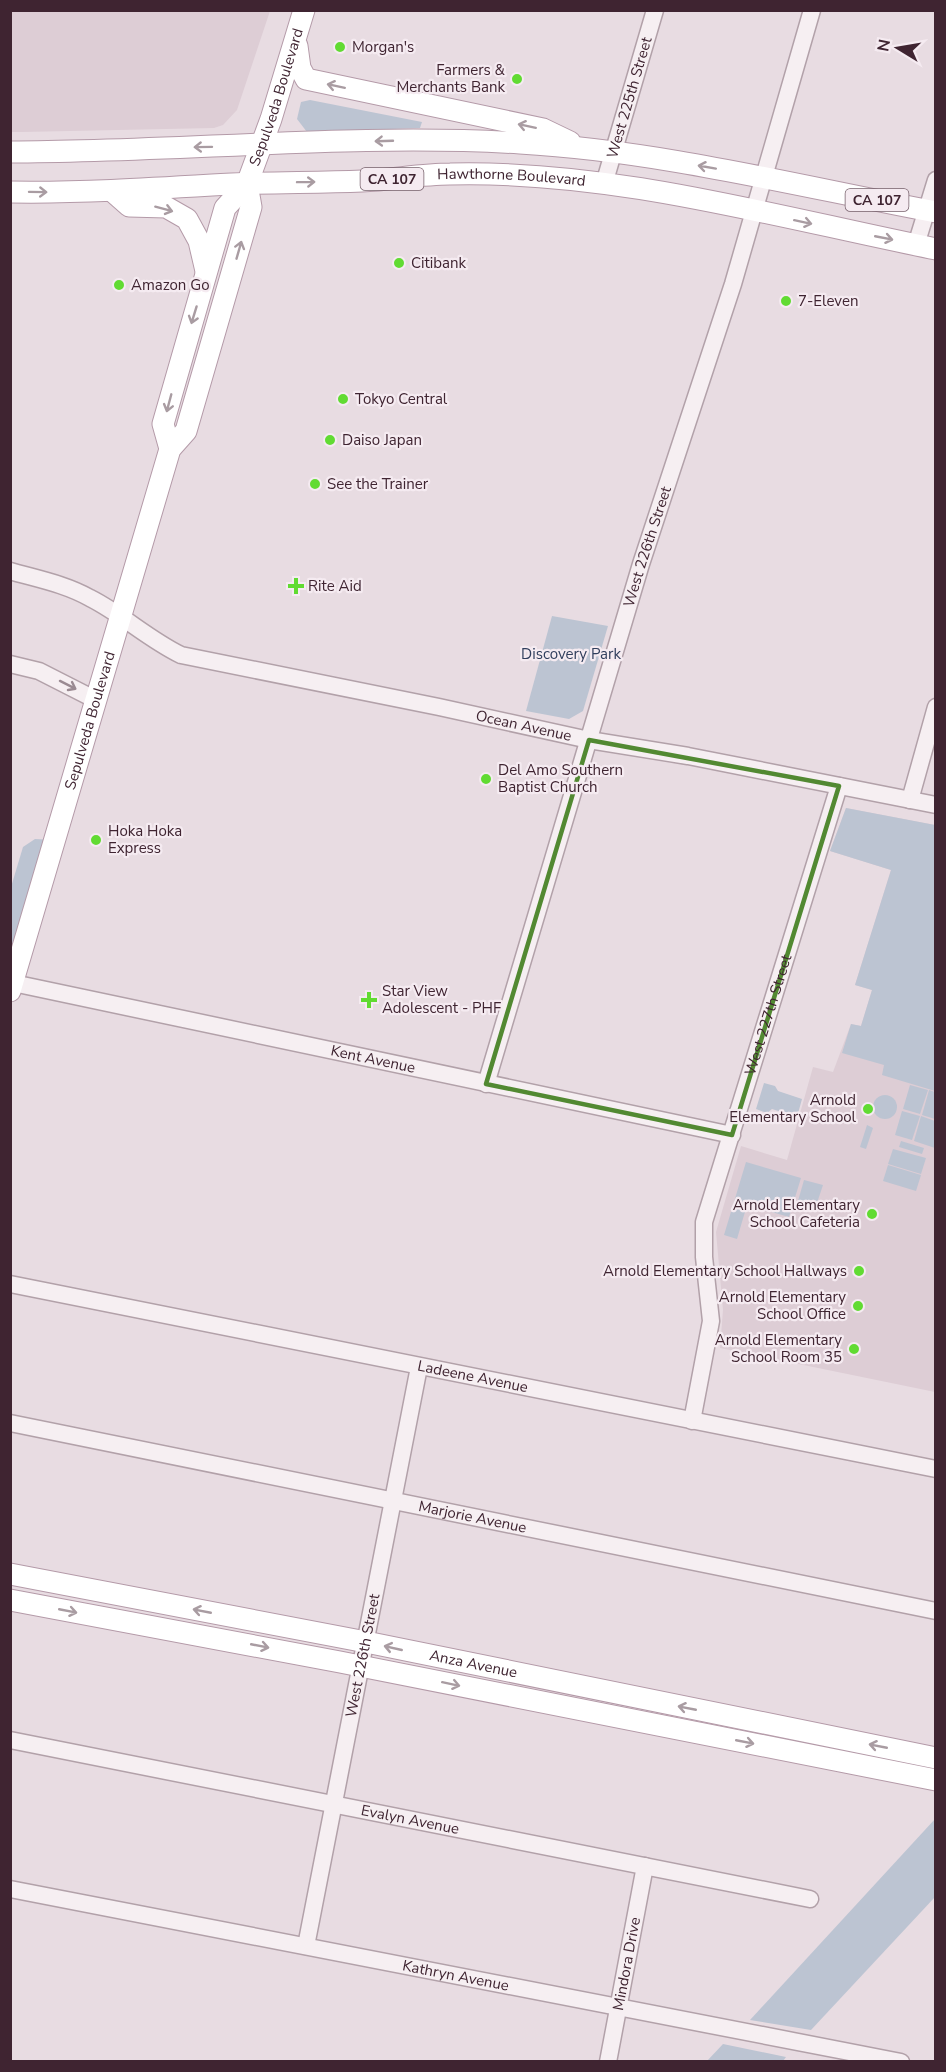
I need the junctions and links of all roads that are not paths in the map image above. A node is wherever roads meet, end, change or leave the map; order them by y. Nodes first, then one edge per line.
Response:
1 (304, 10) edge
2 (655, 10) edge
3 (813, 10) edge
4 (296, 38) junction
5 (261, 145) junction
6 (581, 148) junction
7 (614, 150) junction
8 (10, 152) edge
9 (765, 177) junction
10 (936, 180) edge
11 (247, 184) junction
12 (604, 184) junction
13 (112, 191) junction
14 (10, 192) edge
15 (754, 211) junction
16 (931, 211) edge
17 (926, 247) edge
18 (207, 272) junction
19 (171, 449) junction
20 (10, 572) edge
21 (121, 616) junction
22 (10, 664) edge
23 (96, 700) junction
24 (936, 707) edge
25 (589, 740) junction
26 (839, 786) junction
27 (910, 800) junction
28 (936, 805) edge
29 (12, 987) edge
30 (486, 1084) junction
31 (732, 1135) junction
32 (10, 1284) edge
33 (419, 1367) junction
34 (692, 1421) junction
35 (10, 1423) edge
36 (936, 1469) edge
37 (393, 1500) junction
38 (10, 1574) edge
39 (10, 1600) edge
40 (936, 1611) edge
41 (366, 1642) junction
42 (361, 1666) junction
43 (10, 1740) edge
44 (936, 1758) edge
45 (936, 1780) edge
46 (334, 1803) junction
47 (645, 1866) junction
48 (10, 1889) edge
49 (810, 1899) dead end
50 (306, 1946) junction
51 (617, 2007) junction
52 (608, 2061) edge
53 (901, 2061) edge

1 - 4 main road, Sepulveda Boulevard
2 - 7 street, West 225th Street
3 - 9 street, West 226th Street
4 - 5 main road, Sepulveda Boulevard
6 -> 4 main road
6 -> 5 main road, CA 107
5 -> 8 main road, CA 107
5 - 11 main road, Sepulveda Boulevard
6 - 7 main road, CA 107
9 -> 7 main road, CA 107
7 - 12 street, West 225th Street
9 - 15 street, West 226th Street
9 - 16 main road, CA 107
10 - 16 street
11 -> 12 main road, Hawthorne Boulevard / CA 107
11 - 13 main road, Hawthorne Boulevard / CA 107
11 - 18 main road, Sepulveda Boulevard
19 -> 11 main road, Sepulveda Boulevard
12 - 15 main road, Hawthorne Boulevard / CA 107
14 -> 13 main road, Hawthorne Boulevard / CA 107
13 -> 18 main road
15 -> 17 main road, Hawthorne Boulevard / CA 107
15 - 25 street, West 226th Street
16 - 17 street
18 -> 19 main road, Sepulveda Boulevard
19 - 21 main road, Sepulveda Boulevard
20 - 21 street, Ocean Avenue
21 - 23 main road, Sepulveda Boulevard
21 - 25 street, Ocean Avenue
22 -> 23 street
23 - 29 main road, Sepulveda Boulevard
24 - 27 street
25 - 26 street, Ocean Avenue
25 - 30 street, West 226th Street
26 - 27 street, Ocean Avenue
26 - 31 street, West 227th Street
27 - 28 street, Ocean Avenue
29 - 30 street, Kent Avenue
30 - 31 street, Kent Avenue
31 - 34 street, West 227th Street
32 - 33 street, Ladeene Avenue
33 - 34 street, Ladeene Avenue
33 - 37 street, West 226th Street
34 - 36 street, Ladeene Avenue
35 - 37 street, Marjorie Avenue
37 - 40 street, Marjorie Avenue
37 - 41 street, West 226th Street
41 -> 38 main road, Anza Avenue
39 -> 42 main road, Anza Avenue
41 - 42 street, West 226th Street
44 -> 41 main road, Anza Avenue
42 -> 45 main road, Anza Avenue
42 - 46 street, West 226th Street
43 - 46 street, Evalyn Avenue
46 - 47 street, Evalyn Avenue
46 - 50 street, West 226th Street
47 - 49 street, Evalyn Avenue
47 - 51 street, Mindora Drive
48 - 50 street, Kathryn Avenue
50 - 51 street, Kathryn Avenue
51 - 52 street, Mindora Drive
51 - 53 street, Kathryn Avenue

